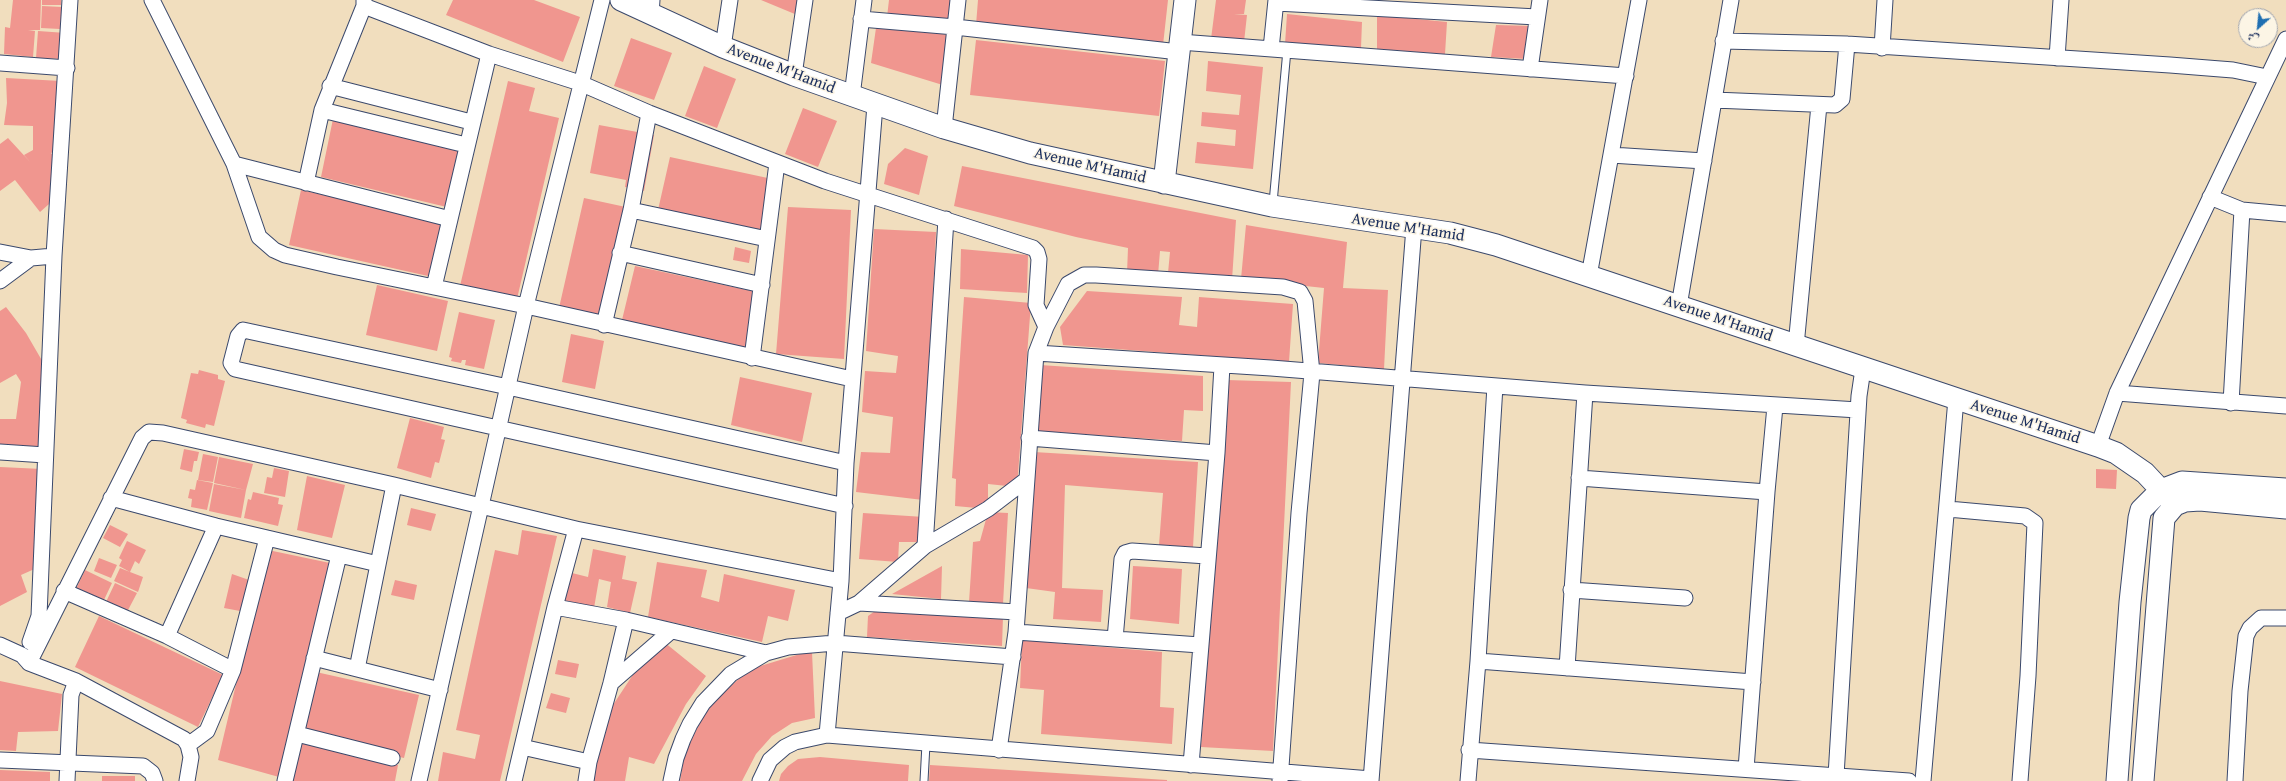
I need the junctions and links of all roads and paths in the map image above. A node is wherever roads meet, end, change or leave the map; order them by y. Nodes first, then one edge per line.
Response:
1 (70, 0) edge
2 (152, 0) edge
3 (602, 0) edge
4 (621, 0) edge
5 (730, 0) edge
6 (805, 0) edge
7 (864, 0) edge
8 (958, 0) edge
9 (1185, 0) edge
10 (1540, 0) edge
11 (1639, 0) edge
12 (1731, 0) edge
13 (1885, 0) edge
14 (2061, 0) edge
15 (1276, 1) edge
16 (364, 3) edge
17 (652, 7) edge
18 (1537, 17) junction
19 (861, 19) junction
20 (955, 27) junction
21 (2286, 39) edge
22 (1724, 41) junction
23 (1847, 44) junction
24 (723, 47) junction
25 (1180, 47) junction
26 (1882, 48) junction
27 (1271, 49) junction
28 (1287, 50) junction
29 (488, 54) junction
30 (2057, 58) junction
31 (0, 63) edge
32 (66, 68) junction
33 (1530, 69) junction
34 (794, 74) junction
35 (1626, 76) junction
36 (2267, 76) junction
37 (580, 82) junction
38 (330, 86) junction
39 (852, 96) junction
40 (1714, 100) junction
41 (875, 105) junction
42 (1819, 105) junction
43 (322, 110) junction
44 (648, 113) junction
45 (471, 122) junction
46 (944, 128) junction
47 (466, 145) junction
48 (1611, 155) junction
49 (1704, 161) junction
50 (777, 163) junction
51 (234, 164) junction
52 (306, 183) junction
53 (1164, 183) junction
54 (868, 195) junction
55 (2210, 197) junction
56 (1272, 206) junction
57 (630, 210) junction
58 (2242, 210) junction
59 (2286, 214) edge
60 (450, 219) junction
61 (946, 219) junction
62 (1414, 227) junction
63 (767, 239) junction
64 (0, 252) edge
65 (620, 253) junction
66 (54, 256) junction
67 (31, 258) junction
68 (1589, 276) junction
69 (0, 281) edge
70 (762, 285) junction
71 (434, 287) junction
72 (526, 306) junction
73 (1679, 306) junction
74 (604, 324) junction
75 (1046, 327) junction
76 (1796, 346) junction
77 (1036, 353) junction
78 (752, 358) junction
79 (1222, 366) junction
80 (1863, 369) junction
81 (1312, 373) junction
82 (1403, 378) junction
83 (852, 379) junction
84 (1495, 386) junction
85 (508, 387) junction
86 (1585, 393) junction
87 (2117, 394) junction
88 (1956, 399) junction
89 (2231, 402) junction
90 (1775, 406) junction
91 (2286, 406) edge
92 (1858, 410) junction
93 (498, 427) junction
94 (1029, 438) junction
95 (2098, 446) junction
96 (0, 452) edge
97 (1216, 452) junction
98 (46, 455) junction
99 (846, 463) junction
100 (1579, 478) junction
101 (1026, 480) junction
102 (394, 485) junction
103 (2286, 489) edge
104 (1767, 492) junction
105 (2168, 497) junction
106 (111, 498) junction
107 (481, 504) junction
108 (845, 506) junction
109 (2286, 508) edge
110 (1948, 510) junction
111 (216, 526) junction
112 (576, 529) junction
113 (267, 538) junction
114 (925, 546) junction
115 (339, 555) junction
116 (1207, 556) junction
117 (378, 564) junction
118 (841, 581) junction
119 (1571, 590) junction
120 (64, 591) junction
121 (1685, 598) dead end
122 (859, 603) junction
123 (555, 607) junction
124 (1017, 612) junction
125 (838, 613) junction
126 (2286, 618) edge
127 (626, 620) junction
128 (671, 631) junction
129 (1016, 632) junction
130 (167, 636) junction
131 (1115, 639) junction
132 (835, 643) junction
133 (0, 645) edge
134 (1200, 645) junction
135 (766, 653) junction
136 (314, 658) junction
137 (1013, 658) junction
138 (26, 659) junction
139 (1478, 661) junction
140 (1566, 668) junction
141 (357, 669) junction
142 (233, 670) junction
143 (76, 681) junction
144 (1753, 682) junction
145 (611, 684) junction
146 (440, 690) junction
147 (297, 734) junction
148 (826, 735) junction
149 (926, 744) junction
150 (188, 745) junction
151 (522, 747) junction
152 (998, 750) junction
153 (1469, 750) junction
154 (392, 758) dead end
155 (0, 760) edge
156 (589, 762) junction
157 (68, 764) junction
158 (1190, 765) junction
159 (1746, 769) junction
160 (1281, 776) edge
161 (1836, 776) junction
162 (1371, 780) edge
163 (67, 781) edge
164 (155, 781) edge
165 (187, 781) edge
166 (285, 781) edge
167 (419, 781) edge
168 (514, 781) edge
169 (586, 781) edge
170 (671, 781) edge
171 (760, 781) edge
172 (924, 781) edge
173 (1468, 781) edge
174 (1909, 781) edge
175 (1923, 781) edge
176 (2020, 781) edge
177 (2117, 781) edge
178 (2143, 781) edge
179 (2235, 781) edge

1 - 32 street
2 - 51 street
3 - 37 street
4 - 17 street, Avenue M'Hamid
5 - 24 street
6 - 34 street
7 - 19 street
8 - 20 street
9 - 25 street
10 - 18 street
11 - 35 street
12 - 22 street
13 - 26 street
14 - 30 street
15 - 18 street
15 - 27 street
16 - 29 street
16 - 38 street
17 - 24 street, Avenue M'Hamid
18 - 33 street
19 - 20 street
19 - 39 street
20 - 25 street
20 - 46 street
21 - 36 street
22 - 23 street
22 - 40 street
23 - 26 street
23 - 42 street
24 - 34 street, Avenue M'Hamid
25 - 27 street
25 - 53 street
26 - 30 street
27 - 28 street
28 - 33 street
28 - 56 lane
29 - 37 street
29 - 45 street
30 - 36 street
31 - 32 street
32 - 66 street
33 - 35 street
34 - 39 street, Avenue M'Hamid
35 - 48 street
36 - 55 street
37 - 44 street
37 - 72 street
38 - 43 street
38 - 45 street
39 - 41 street, Avenue M'Hamid
40 - 42 street
40 - 49 street
41 - 46 street, Avenue M'Hamid
41 - 54 street
42 - 76 street
43 - 47 street
43 - 52 street
44 - 50 street
44 - 57 street
45 - 47 street
46 - 53 street, Avenue M'Hamid
47 - 60 street
48 - 49 street
48 - 68 street
49 - 73 street
50 - 54 street
50 - 63 street
51 - 52 street
51 - 71 street
52 - 60 street
53 - 56 street, Avenue M'Hamid
54 - 61 street
54 - 83 street
55 - 58 street
55 - 87 street
56 - 62 street, Avenue M'Hamid
57 - 63 street
57 - 65 street
58 - 59 street
58 - 89 street
60 - 71 street
61 - 75 street
61 - 114 street
62 - 68 street, Avenue M'Hamid
62 - 82 street
63 - 70 street
64 - 67 street
65 - 70 street
65 - 74 street
66 - 67 street
66 - 98 street
67 - 69 street
68 - 73 street, Avenue M'Hamid
70 - 78 street
71 - 72 street
72 - 74 street
72 - 85 street
73 - 76 street, Avenue M'Hamid
74 - 78 street
75 - 77 street
75 - 81 street
76 - 80 street, Avenue M'Hamid
77 - 79 street
77 - 94 street
78 - 83 street
79 - 81 street
79 - 97 street
80 - 88 street, Avenue M'Hamid
80 - 92 street
81 - 82 street
81 - 160 street
82 - 84 street
82 - 162 street
83 - 99 street
84 - 86 street
84 - 139 street
85 - 93 street
85 - 93 street
85 - 99 street
86 - 90 street
86 - 100 street
87 - 89 street
87 - 95 street
88 - 95 street, Avenue M'Hamid
88 - 110 street
89 - 91 street
90 - 92 street
90 - 104 street
92 - 161 street
93 - 107 street
93 - 108 street
94 - 97 street
94 - 101 street
95 - 105 street, Avenue M'Hamid
96 - 98 street
97 - 116 street
98 - 138 street
99 - 108 street
100 - 104 street
100 - 119 street
101 - 114 street
101 - 124 street
102 - 106 street
102 - 107 street
102 - 117 street
103 - 105 street
104 - 144 street
105 - 109 street
105 - 177 street
105 - 178 street
106 - 111 street
106 - 120 street
107 - 112 street
107 - 146 street
108 - 118 street
110 - 175 street
110 - 176 street
111 - 113 street
111 - 130 street
112 - 118 street
112 - 123 street
113 - 115 street
113 - 142 street
114 - 122 street
115 - 117 street
115 - 136 street
116 - 131 street
116 - 134 street
117 - 141 street
118 - 125 street
119 - 121 street
119 - 140 street
120 - 130 street
120 - 138 street
122 - 124 street
122 - 125 street
123 - 127 street
123 - 151 street
124 - 129 street
125 - 132 street
126 - 179 street
127 - 128 street
127 - 145 street
128 - 135 street
128 - 145 street
129 - 131 street
129 - 137 street
130 - 142 street
131 - 134 street
132 - 135 street
132 - 137 street
132 - 148 street
133 - 138 street
134 - 158 street
135 - 170 street
136 - 141 street
136 - 147 street
137 - 152 street
138 - 143 street
139 - 140 street
139 - 153 street
140 - 144 street
141 - 146 street
142 - 150 street
143 - 150 street
143 - 157 street
144 - 159 street
145 - 156 street
146 - 167 street
147 - 154 street
147 - 166 street
148 - 149 street
148 - 171 street
149 - 152 street
149 - 172 lane
150 - 165 street
151 - 156 street
151 - 168 street
152 - 158 street
153 - 159 street
153 - 173 street
155 - 157 street
156 - 169 street
157 - 163 street
157 - 164 street
158 - 160 street
159 - 161 street
160 - 162 street
161 - 174 street

